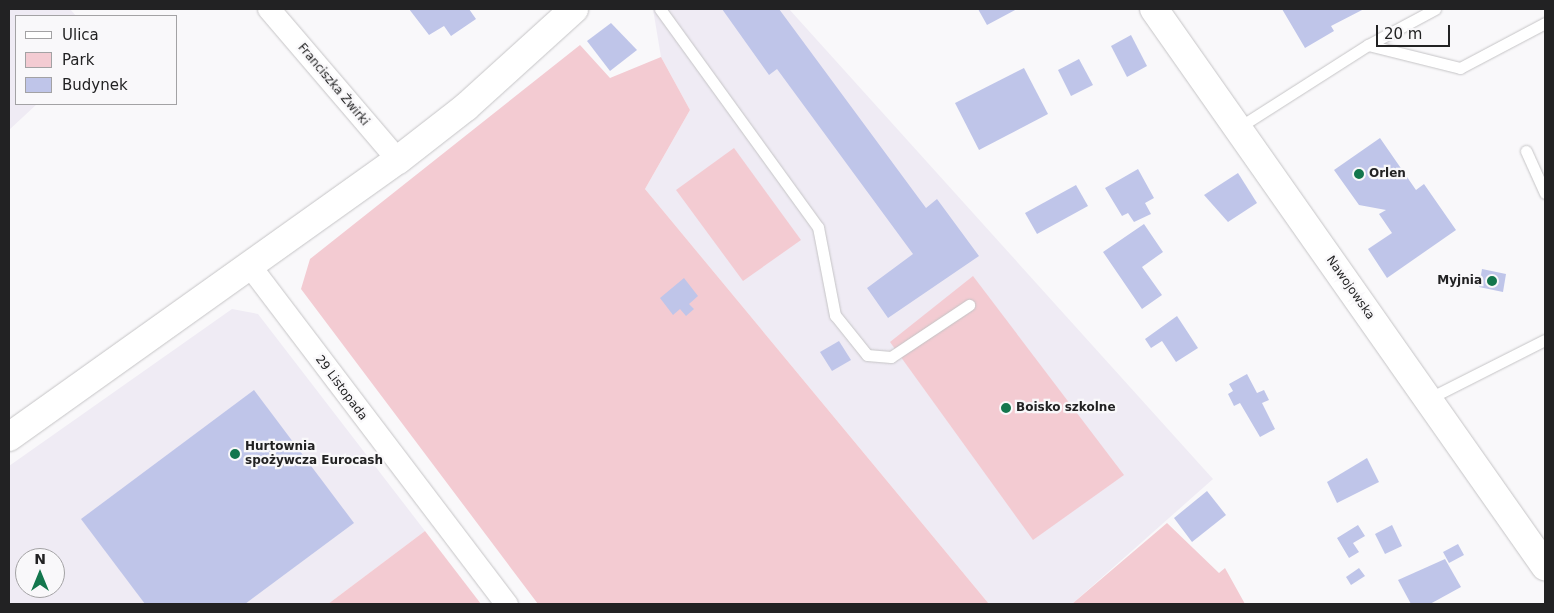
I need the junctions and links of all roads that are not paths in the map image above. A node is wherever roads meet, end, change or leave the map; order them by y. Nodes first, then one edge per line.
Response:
1 (269, 9) edge
2 (574, 9) edge
3 (660, 9) edge
4 (1154, 9) edge
5 (1435, 9) edge
6 (1545, 23) edge
7 (1368, 46) junction
8 (1238, 128) junction
9 (1526, 150) dead end
10 (398, 160) junction
11 (1545, 193) edge
12 (250, 266) junction
13 (969, 305) dead end
14 (1545, 340) edge
15 (1428, 399) junction
16 (9, 437) edge
17 (1541, 552) edge
18 (507, 604) edge

1 - 10 street, Franciszka Żwirki
2 - 10 street
3 - 13 lane
4 - 8 street, Nawojowska
5 - 7 lane
6 - 7 lane
7 - 8 lane
8 - 15 street, Nawojowska
9 - 11 lane
10 - 12 street
12 - 16 street
12 - 18 street, 29 Listopada
14 - 15 lane
15 - 17 street, Nawojowska

